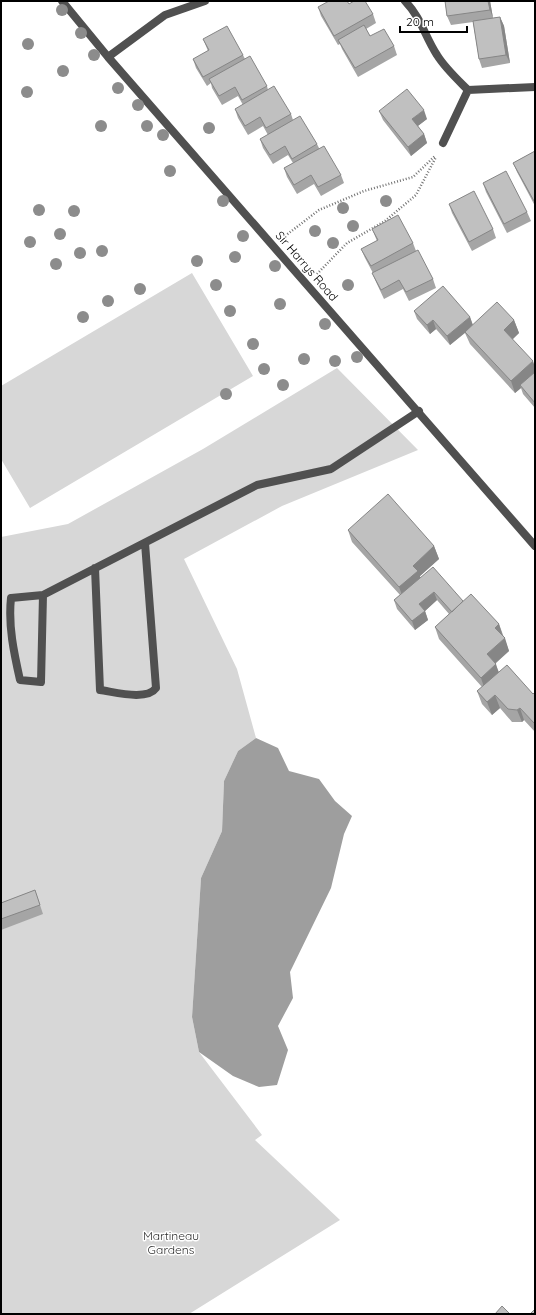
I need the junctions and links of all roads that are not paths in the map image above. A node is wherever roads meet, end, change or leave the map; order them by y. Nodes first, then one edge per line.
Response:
1 (62, 1) edge
2 (205, 1) edge
3 (405, 1) edge
4 (108, 57) junction
5 (535, 87) edge
6 (468, 90) junction
7 (443, 143) road end
8 (419, 411) junction
9 (145, 543) junction
10 (535, 546) edge
11 (95, 568) junction
12 (43, 595) junction

1 - 4 street, Sir Harrys Road
2 - 4 street
3 - 6 street
4 - 8 street, Sir Harrys Road
5 - 6 street
6 - 7 street
8 - 9 street
8 - 10 street, Sir Harrys Road
9 - 11 street
9 - 11 street
11 - 12 street
12 - 12 street

